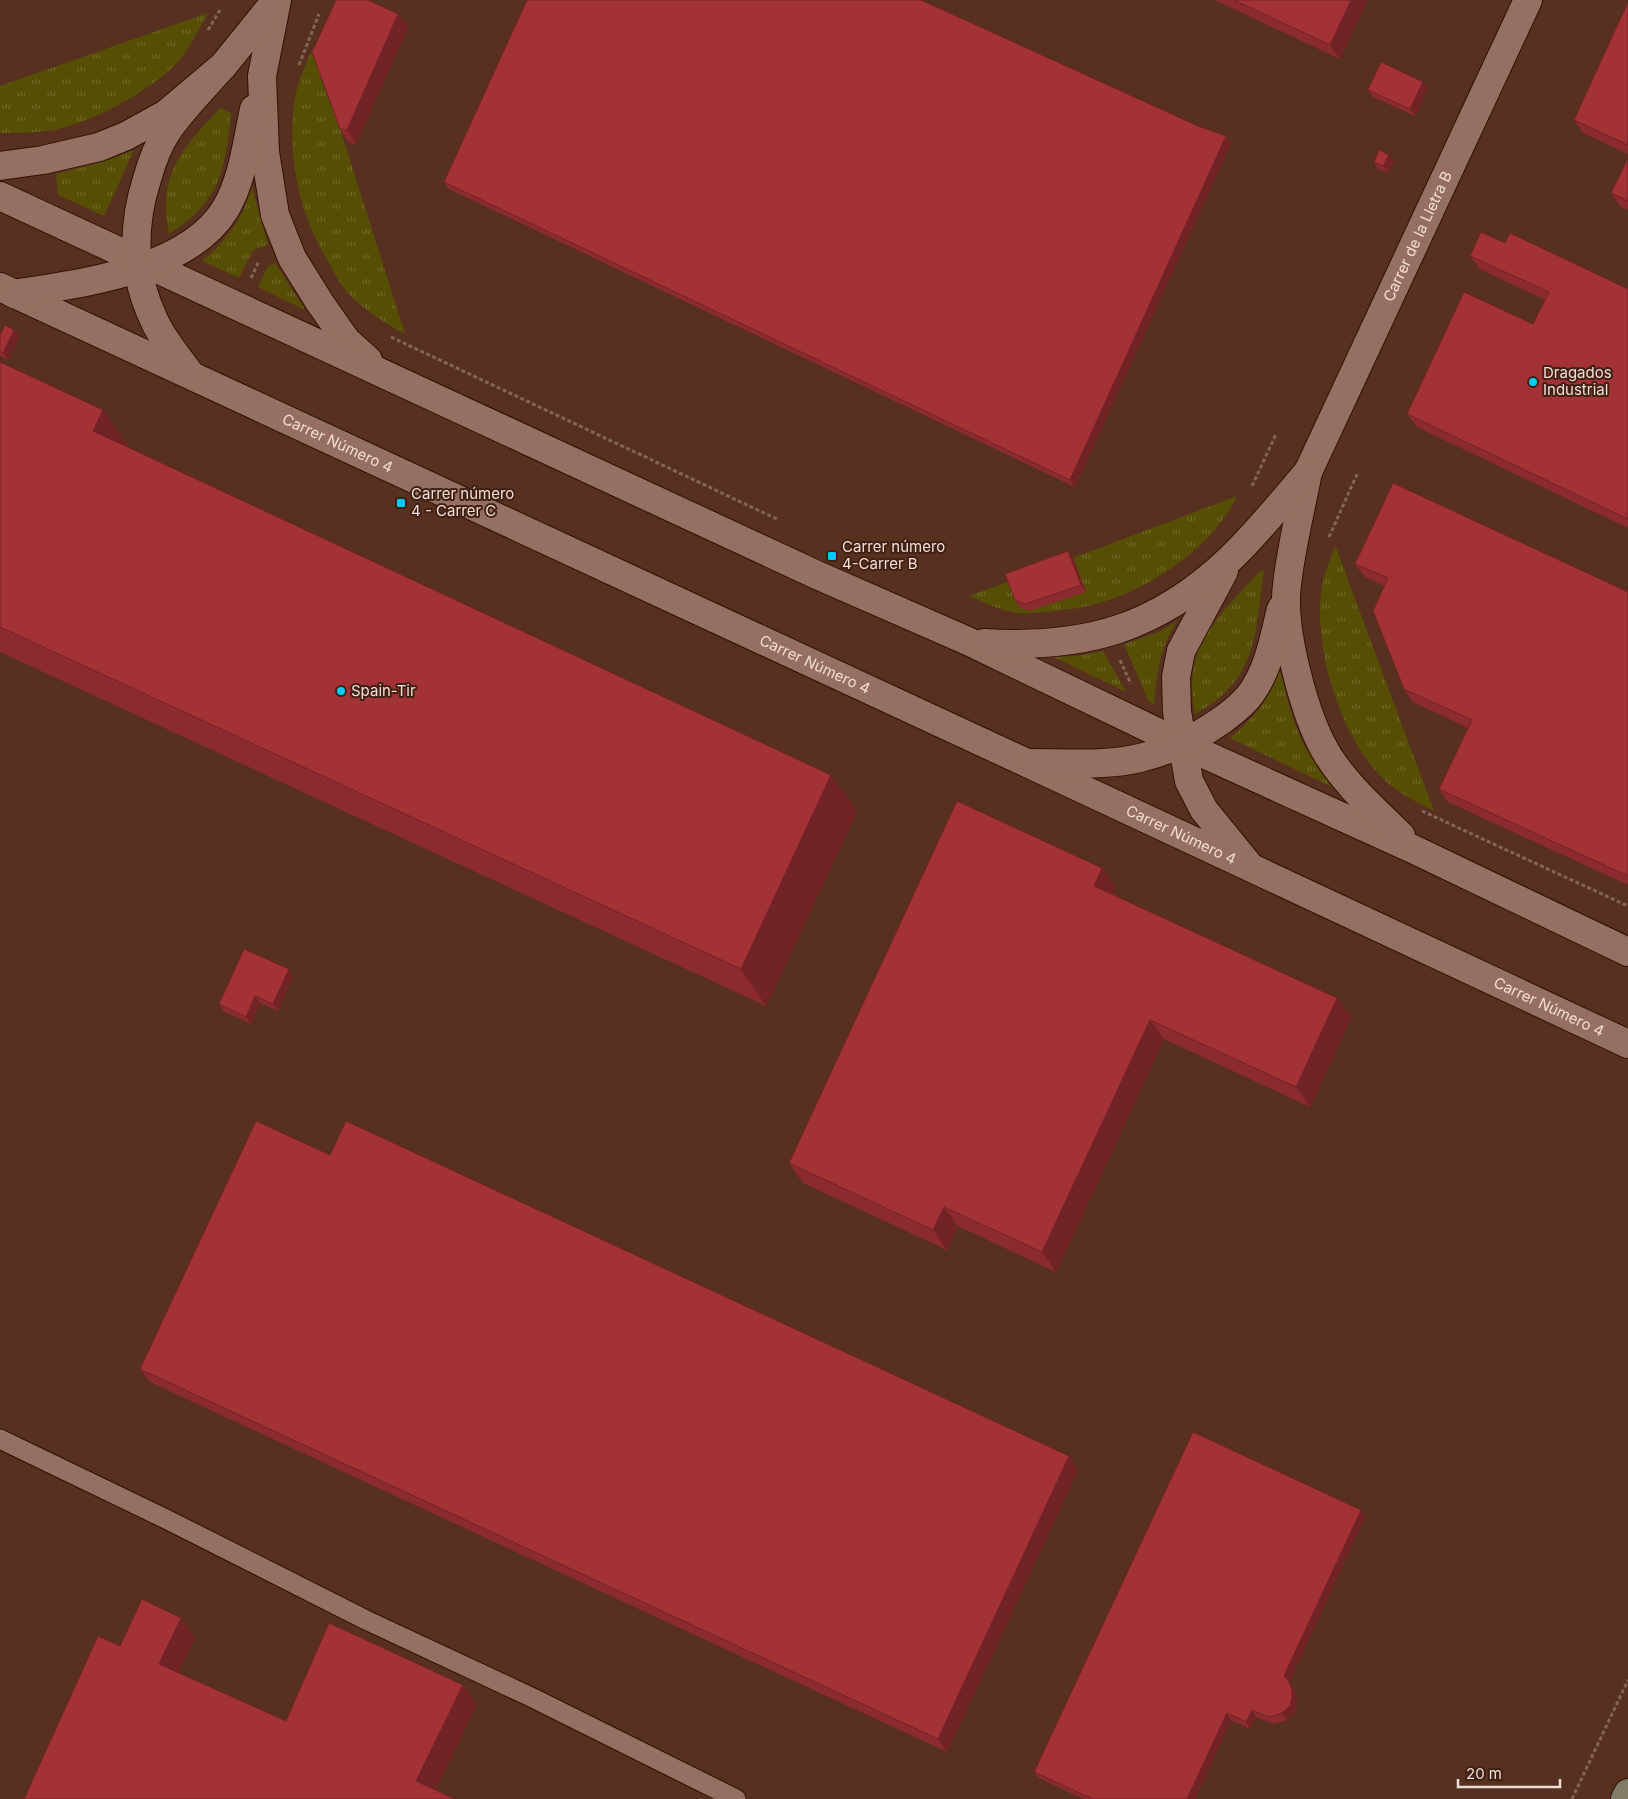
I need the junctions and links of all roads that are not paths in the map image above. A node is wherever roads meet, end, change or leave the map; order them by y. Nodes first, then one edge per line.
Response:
1 (277, 0) edge
2 (1528, 0) edge
3 (223, 66) junction
4 (262, 76) junction
5 (0, 166) edge
6 (0, 196) edge
7 (141, 264) junction
8 (7, 291) edge
9 (191, 375) junction
10 (386, 376) junction
11 (1308, 472) junction
12 (1230, 559) junction
13 (1286, 586) junction
14 (970, 642) junction
15 (1182, 744) junction
16 (1027, 763) junction
17 (1415, 850) junction
18 (1252, 868) junction
19 (1628, 952) edge
20 (1628, 1044) edge
21 (0, 1440) edge
22 (1628, 1793) edge
23 (736, 1799) edge
24 (1625, 1799) edge

1 - 3 street
1 - 4 street
2 - 11 street, Carrer de la Lletra B
3 - 5 street
3 - 7 street
4 - 7 street
4 - 10 street
6 - 7 street
7 - 8 street
7 - 9 street
7 - 10 street
8 - 9 street, Carrer Número 4
9 - 16 street, Carrer Número 4
10 - 14 street
11 - 12 street
11 - 13 street
12 - 14 street
12 - 15 street
13 - 15 street
13 - 17 street
14 - 15 street
15 - 16 street
15 - 17 street
15 - 18 street
16 - 18 street, Carrer Número 4
17 - 19 street
18 - 20 street, Carrer Número 4
21 - 23 lane
22 - 24 main road

